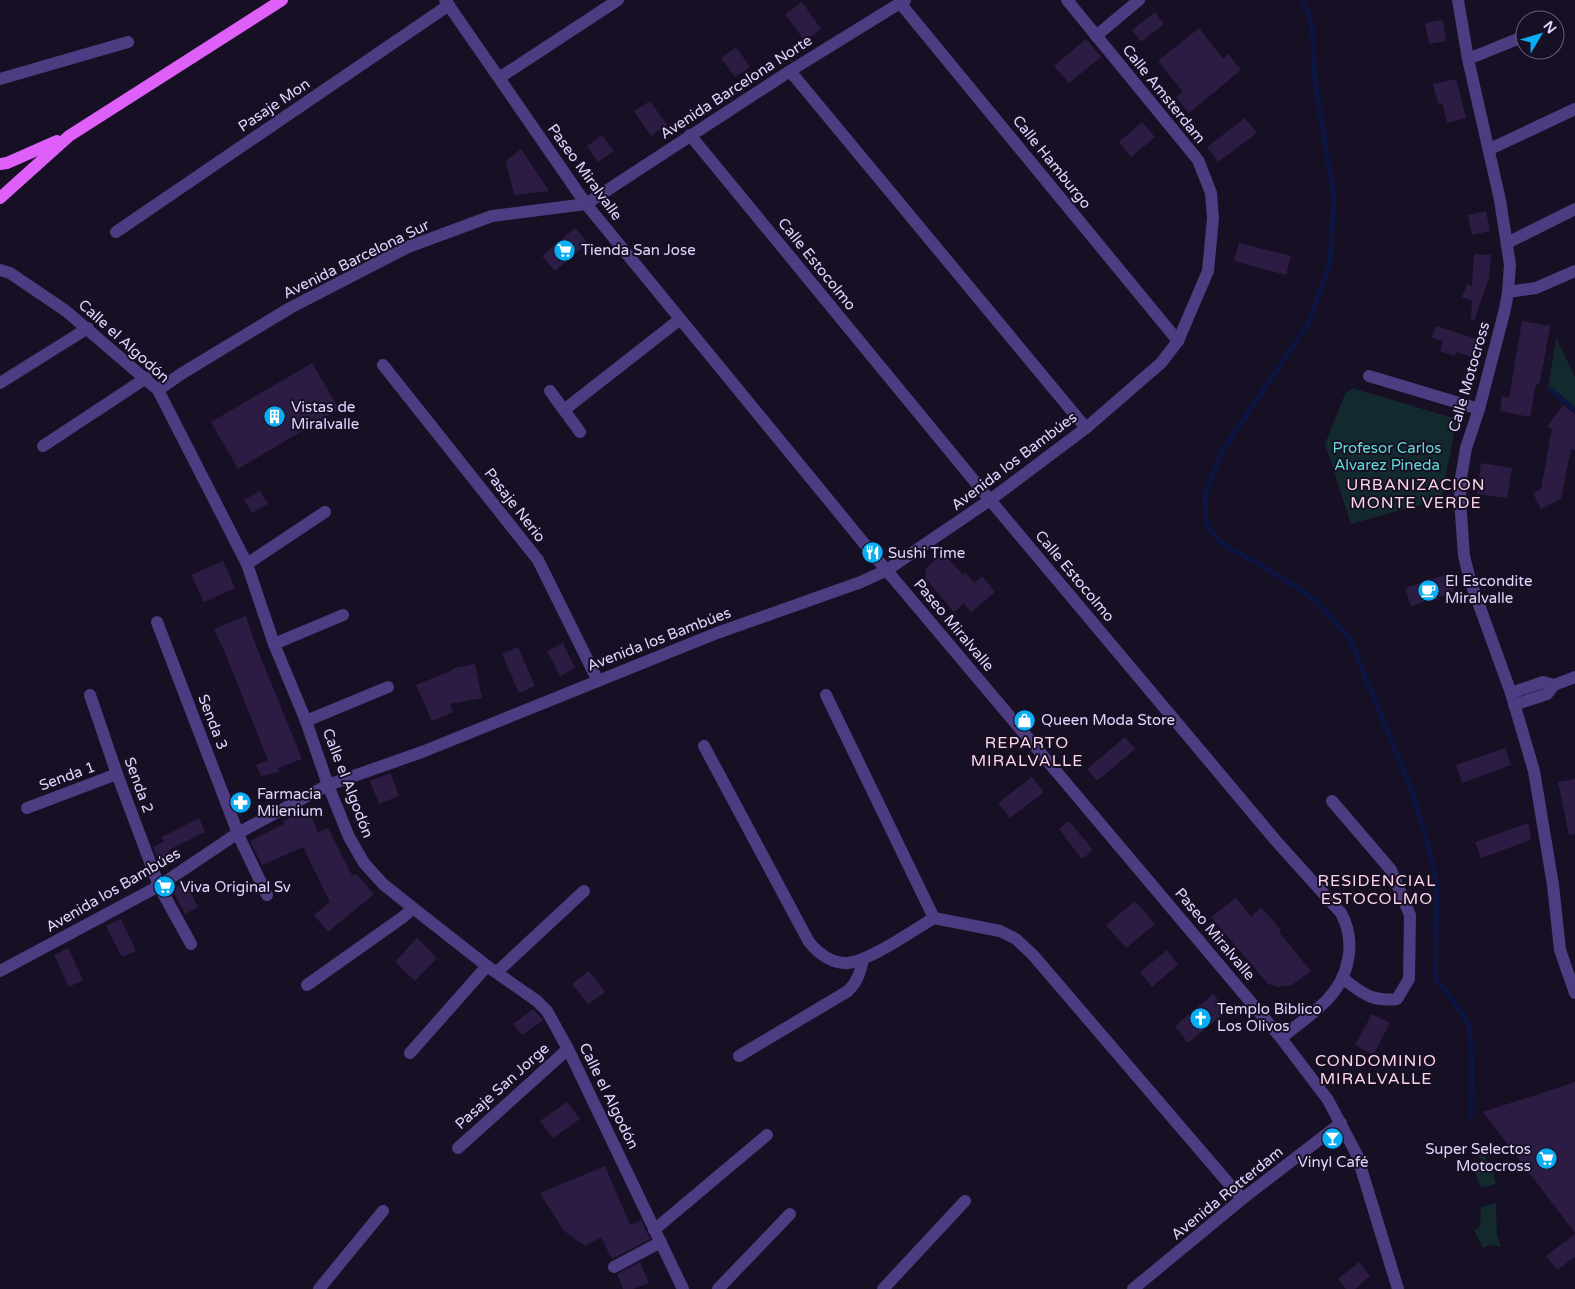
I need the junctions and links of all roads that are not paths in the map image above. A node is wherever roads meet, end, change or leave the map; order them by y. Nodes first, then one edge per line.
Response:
1 (282, 0) edge
2 (618, 0) edge
3 (1067, 0) edge
4 (1139, 0) edge
5 (1458, 0) edge
6 (902, 2) edge
7 (447, 3) edge
8 (1096, 36) junction
9 (1515, 40) edge
10 (128, 42) dead end
11 (1468, 59) junction
12 (790, 71) junction
13 (499, 78) junction
14 (0, 79) edge
15 (1575, 109) edge
16 (69, 136) junction
17 (690, 136) junction
18 (1490, 149) junction
19 (0, 164) edge
20 (0, 198) edge
21 (586, 204) junction
22 (1575, 209) edge
23 (1213, 218) joint
24 (116, 232) dead end
25 (1507, 243) junction
26 (0, 260) edge
27 (1575, 270) edge
28 (5, 272) edge
29 (1508, 292) junction
30 (679, 320) junction
31 (88, 328) junction
32 (1178, 341) junction
33 (383, 365) dead end
34 (1369, 376) dead end
35 (146, 378) junction
36 (0, 383) edge
37 (158, 390) junction
38 (550, 391) dead end
39 (1479, 409) junction
40 (564, 410) junction
41 (1086, 428) junction
42 (580, 432) dead end
43 (43, 446) dead end
44 (990, 500) junction
45 (325, 512) dead end
46 (247, 564) junction
47 (887, 570) junction
48 (343, 615) dead end
49 (157, 622) dead end
50 (274, 644) junction
51 (1575, 677) edge
52 (598, 681) junction
53 (388, 688) dead end
54 (90, 695) dead end
55 (826, 695) dead end
56 (1512, 699) junction
57 (306, 721) junction
58 (704, 746) dead end
59 (117, 774) junction
60 (328, 785) junction
61 (1332, 801) dead end
62 (27, 808) dead end
63 (238, 833) junction
64 (159, 886) junction
65 (584, 891) dead end
66 (267, 895) dead end
67 (413, 908) junction
68 (934, 918) junction
69 (191, 944) dead end
70 (863, 959) junction
71 (492, 969) junction
72 (0, 971) edge
73 (1342, 978) junction
74 (308, 985) dead end
75 (1575, 993) edge
76 (1281, 1038) junction
77 (568, 1049) junction
78 (410, 1053) dead end
79 (739, 1056) dead end
80 (1341, 1123) junction
81 (767, 1135) dead end
82 (458, 1148) dead end
83 (1242, 1199) junction
84 (965, 1201) dead end
85 (383, 1211) dead end
86 (790, 1214) dead end
87 (654, 1230) junction
88 (661, 1242) junction
89 (614, 1268) dead end
90 (1394, 1287) edge
91 (319, 1289) edge
92 (683, 1289) edge
93 (718, 1289) edge
94 (883, 1289) edge
95 (1133, 1289) edge

1 - 16 main road
2 - 13 street
3 - 8 street, Calle Amsterdam
4 - 8 street
5 - 11 street, Calle Motocross
6 - 12 street, Avenida Barcelona Norte
6 - 32 street, Calle Hamburgo
7 - 13 street, Paseo Miralvalle
7 - 24 street, Pasaje Mon
8 - 23 street, Calle Amsterdam
9 - 11 street
10 - 14 street
11 - 18 street, Calle Motocross
12 - 17 street, Avenida Barcelona Norte
12 - 41 street
13 - 21 street, Paseo Miralvalle
15 - 18 street
16 - 19 main road
16 - 20 main road
17 - 21 street, Avenida Barcelona Norte
17 - 44 street, Calle Estocolmo
18 - 25 street, Calle Motocross
21 - 30 street, Paseo Miralvalle
21 - 37 street, Avenida Barcelona Sur
22 - 25 street
23 - 32 street, Avenida los Bambúes
25 - 29 street, Calle Motocross
26 - 28 street, Calle el Algodón
27 - 29 street
28 - 31 street, Calle el Algodón
29 - 39 street, Calle Motocross
30 - 40 street
30 - 47 street, Paseo Miralvalle
31 - 35 street, Calle el Algodón
31 - 36 street
32 - 41 street, Avenida los Bambúes
33 - 52 street, Pasaje Nerio
34 - 39 street
35 - 37 street, Calle el Algodón
35 - 43 street
37 - 46 street, Calle el Algodón
38 - 40 street
39 - 56 street, Calle Motocross
40 - 42 street
41 - 44 street, Avenida los Bambúes
44 - 47 street, Avenida los Bambúes
44 - 73 street, Calle Estocolmo
45 - 46 street
46 - 50 street, Calle el Algodón
47 - 52 street, Avenida los Bambúes
47 - 76 street, Paseo Miralvalle
48 - 50 street
49 - 63 street, Senda 3
50 - 57 street, Calle el Algodón
51 - 56 street
52 - 60 street, Avenida los Bambúes
53 - 57 street
54 - 59 street, Senda 2
55 - 68 street
56 - 75 street, Calle Motocross
57 - 60 street, Calle el Algodón
58 - 70 street
59 - 62 street, Senda 1
59 - 64 street, Senda 2
60 - 63 street, Avenida los Bambúes
60 - 67 street, Calle el Algodón
61 - 73 street
63 - 64 street, Avenida los Bambúes
63 - 66 street, Senda 3
64 - 69 street, Senda 2
64 - 72 street, Avenida los Bambúes
65 - 71 street
67 - 71 street, Calle el Algodón
67 - 74 street
68 - 70 street
68 - 83 street
70 - 79 street
71 - 77 street, Calle el Algodón
71 - 78 street
73 - 76 street, Calle Estocolmo
76 - 80 street, Paseo Miralvalle
77 - 82 street, Pasaje San Jorge
77 - 87 street, Calle el Algodón
80 - 83 street, Avenida Rotterdam
80 - 90 street, Paseo Miralvalle
81 - 87 street
83 - 95 street, Avenida Rotterdam
84 - 94 street
85 - 91 street
86 - 93 street
87 - 88 street, Calle el Algodón
88 - 89 street
88 - 92 street, Calle el Algodón

